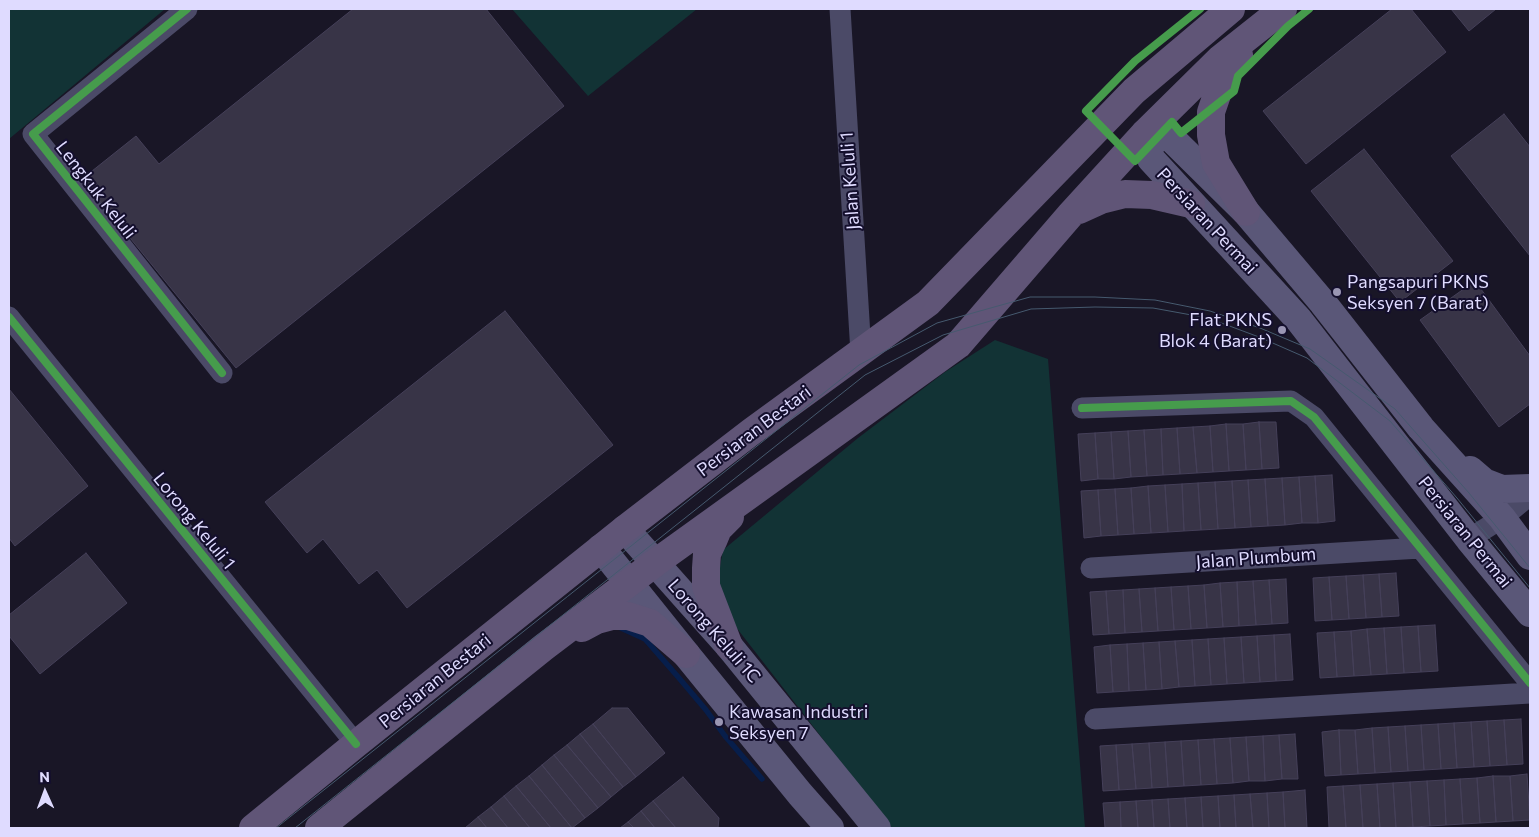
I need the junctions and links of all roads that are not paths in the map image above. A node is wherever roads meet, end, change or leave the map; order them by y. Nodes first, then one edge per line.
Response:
1 (187, 9) edge
2 (840, 9) edge
3 (1231, 9) edge
4 (1267, 14) edge
5 (1145, 133) junction
6 (1191, 204) junction
7 (1246, 212) junction
8 (1071, 214) junction
9 (1012, 218) junction
10 (9, 318) edge
11 (861, 352) junction
12 (222, 373) dead end
13 (1082, 408) dead end
14 (1421, 428) junction
15 (762, 487) junction
16 (1530, 488) edge
17 (1530, 495) edge
18 (1502, 518) junction
19 (625, 529) junction
20 (1470, 539) junction
21 (601, 548) junction
22 (1420, 548) junction
23 (1530, 556) edge
24 (655, 563) junction
25 (1091, 568) dead end
26 (630, 582) junction
27 (1530, 613) edge
28 (729, 646) junction
29 (544, 647) junction
30 (686, 654) junction
31 (1530, 683) edge
32 (1530, 693) edge
33 (1095, 719) dead end
34 (356, 744) junction
35 (253, 828) edge
36 (319, 828) edge
37 (830, 828) edge
38 (878, 828) edge

1 - 12 street, Lengkuk Keluli
2 - 11 street, Jalan Keluli 1
3 - 9 main road, Persiaran Bestari
4 - 5 main road
4 - 7 main road
5 - 6 main road, Persiaran Permai
5 - 7 main road, Persiaran Permai
5 - 8 main road
5 - 9 main road
6 - 8 main road
6 - 20 main road, Persiaran Permai
7 - 14 main road, Persiaran Permai
8 - 15 main road
9 - 11 main road, Persiaran Bestari
10 - 34 street, Lorong Keluli 1
11 - 19 main road, Persiaran Bestari
13 - 22 street
14 - 16 main road
14 - 18 main road, Persiaran Permai
15 - 24 main road
15 - 28 main road
17 - 18 street
18 - 20 street
18 - 23 main road, Persiaran Permai
19 - 21 main road, Persiaran Bestari
19 - 24 main road, Lorong Keluli 1C
20 - 27 main road, Persiaran Permai
21 - 26 main road, Lorong Keluli 1C
21 - 34 main road, Persiaran Bestari
22 - 25 street, Jalan Plumbum
22 - 31 street
24 - 26 main road
24 - 28 main road, Lorong Keluli 1C
26 - 29 main road
26 - 30 main road, Lorong Keluli 1C
28 - 38 main road, Lorong Keluli 1C
29 - 30 main road
29 - 36 main road
30 - 37 main road, Lorong Keluli 1C
32 - 33 street
34 - 35 main road, Persiaran Bestari

